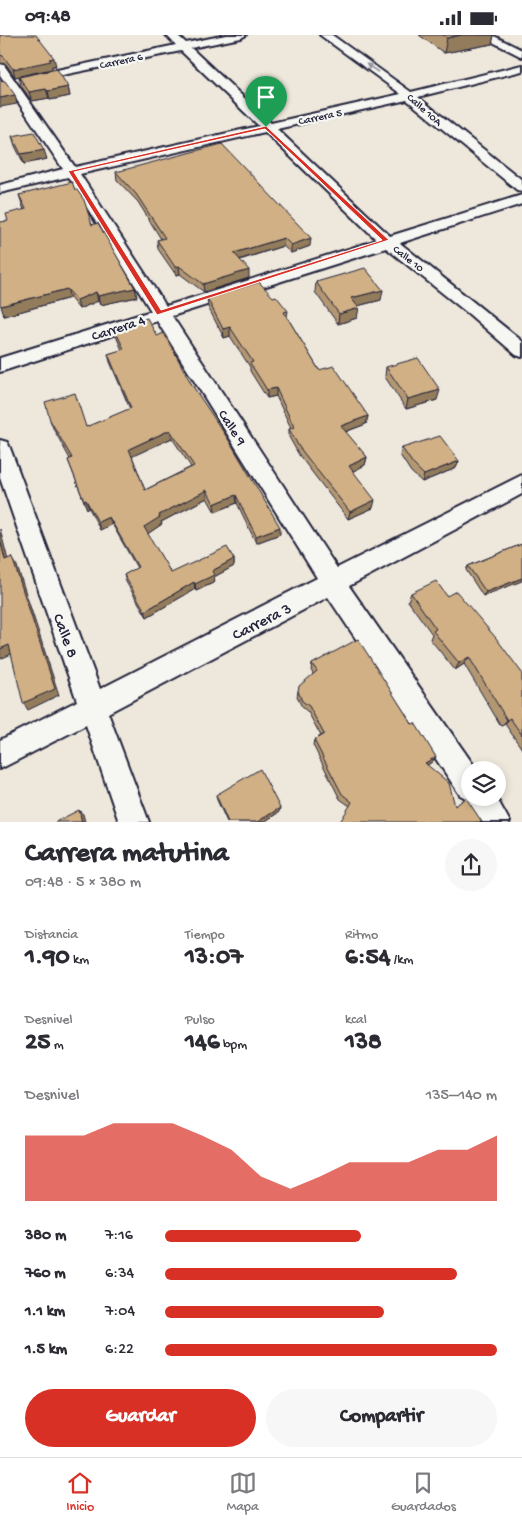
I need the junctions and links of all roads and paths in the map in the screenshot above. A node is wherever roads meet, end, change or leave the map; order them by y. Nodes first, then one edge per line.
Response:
1 (171, 35) edge
2 (241, 35) edge
3 (310, 35) edge
4 (325, 35) edge
5 (484, 35) edge
6 (184, 47) junction
7 (522, 54) edge
8 (522, 68) edge
9 (4, 78) edge
10 (412, 97) junction
11 (397, 100) junction
12 (266, 127) junction
13 (71, 171) junction
14 (522, 187) edge
15 (0, 189) edge
16 (522, 199) edge
17 (386, 240) junction
18 (159, 313) junction
19 (522, 351) edge
20 (0, 365) edge
21 (0, 448) edge
22 (521, 488) edge
23 (333, 583) junction
24 (93, 706) junction
25 (0, 755) edge
26 (461, 772) edge
27 (484, 806) edge
28 (134, 822) edge
29 (495, 822) edge

1 - 6 street, Calle 10
2 - 6 street, Carrera 6
3 - 11 street, Calle 10A
10 -> 4 street, Calle 10A
5 - 7 street
6 - 9 street, Carrera 6
6 - 12 street, Calle 10
8 - 10 street, Carrera 5
9 - 13 street, Calle 9
10 - 11 street, Carrera 5
10 - 14 street, Calle 10A
11 - 12 street, Carrera 5
12 - 13 street, Carrera 5
12 - 17 street, Calle 10
13 - 15 street, Carrera 5
13 - 18 street, Calle 9
16 - 17 street, Carrera 4
17 - 18 street, Carrera 4
17 - 19 street, Calle 10
18 - 20 street, Carrera 4
18 - 23 street, Calle 9
21 - 24 street, Calle 8
22 - 23 street, Carrera 3
23 - 24 street, Carrera 3
23 - 26 street, Calle 9
24 - 25 street, Carrera 3
24 - 28 street, Calle 8
27 - 29 street

